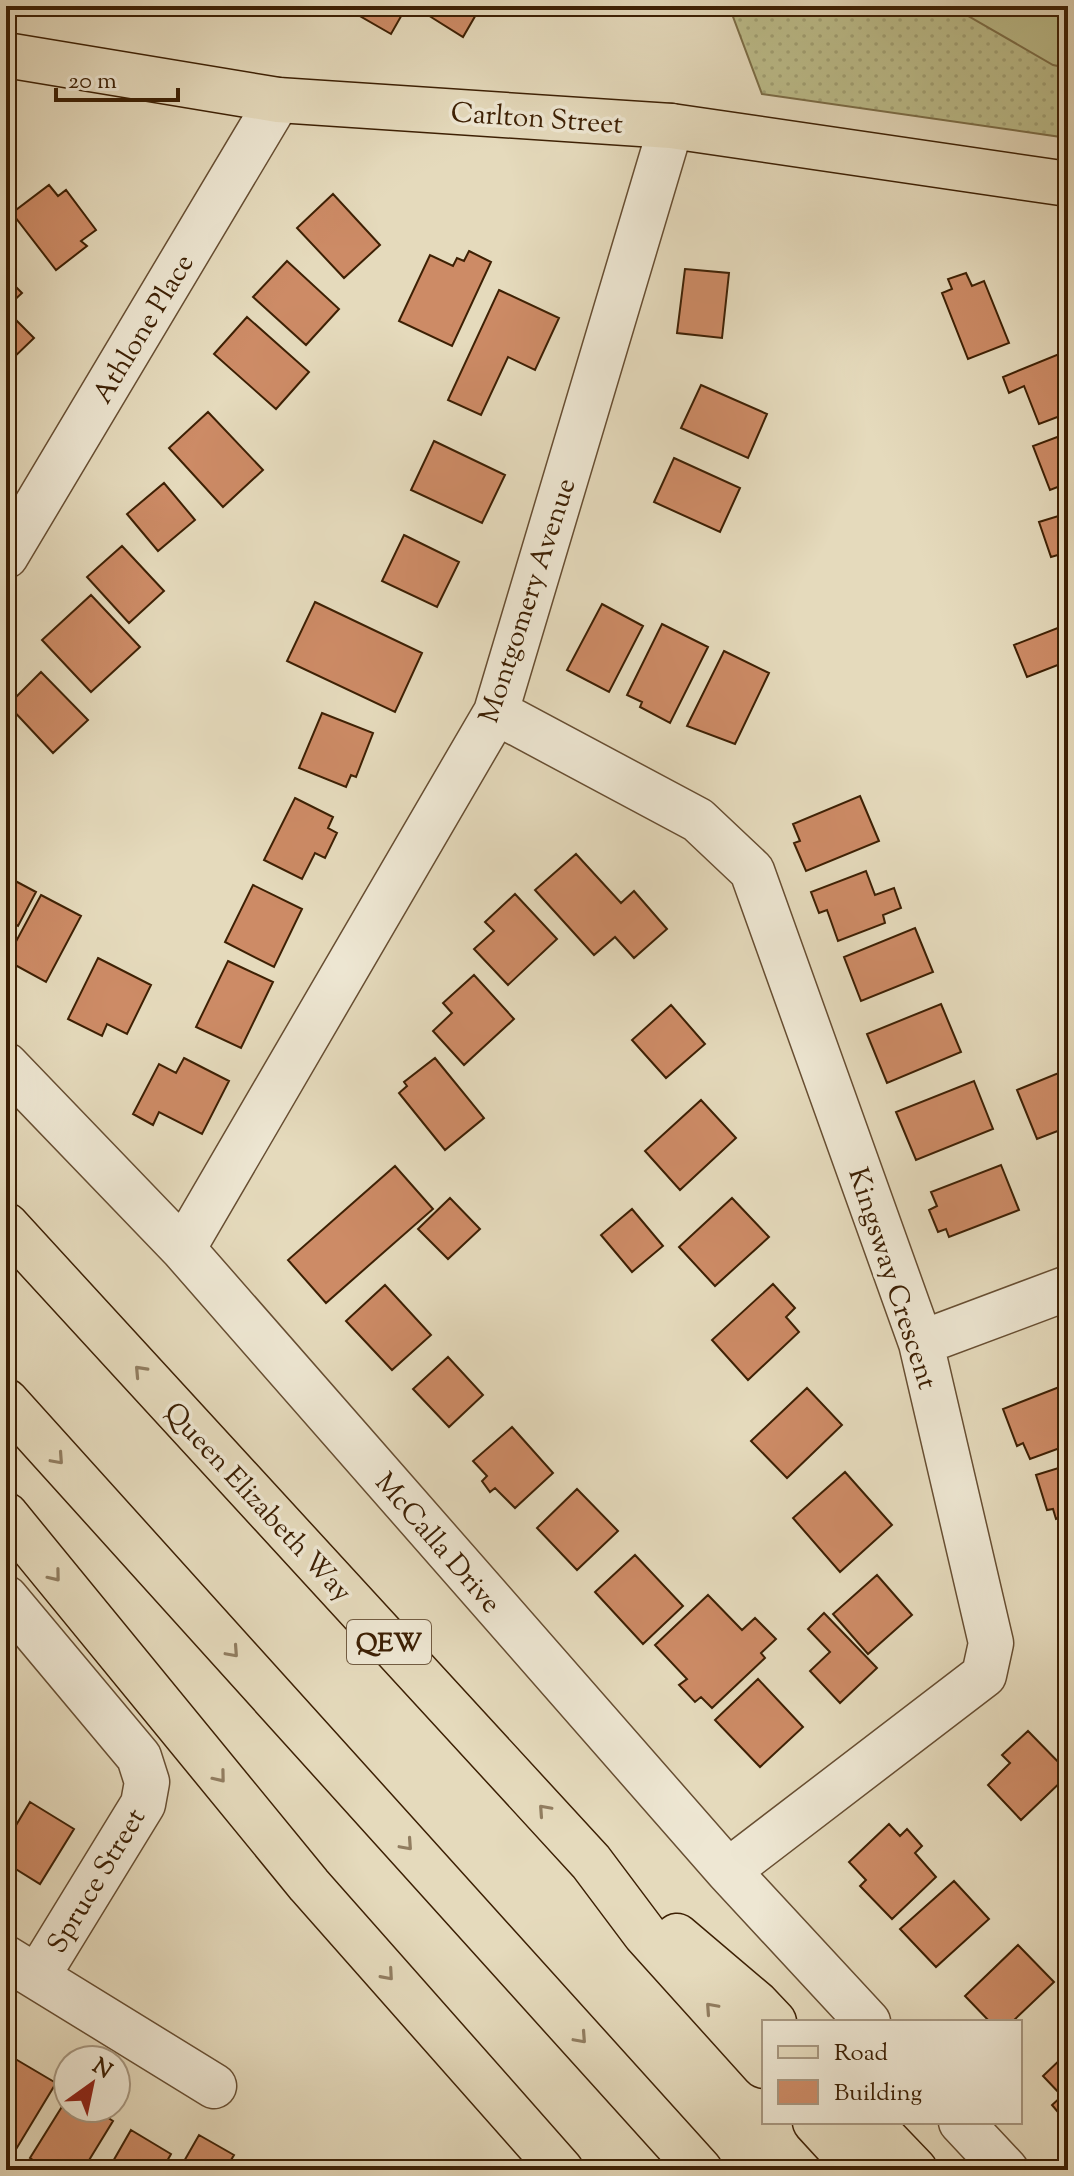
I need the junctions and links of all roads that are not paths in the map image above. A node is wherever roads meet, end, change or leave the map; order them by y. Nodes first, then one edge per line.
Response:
1 (6, 55) edge
2 (278, 100) junction
3 (671, 126) junction
4 (1068, 184) edge
5 (6, 556) edge
6 (496, 712) junction
7 (6, 1065) edge
8 (6, 1225) edge
9 (183, 1249) junction
10 (1068, 1288) edge
11 (921, 1343) junction
12 (6, 1401) edge
13 (6, 1515) edge
14 (6, 1598) edge
15 (591, 1862) junction
16 (728, 1871) junction
17 (21, 1967) edge
18 (772, 2020) edge
19 (866, 2020) edge
20 (762, 2064) edge
21 (214, 2086) dead end
22 (817, 2124) edge
23 (871, 2124) edge
24 (963, 2124) edge
25 (561, 2170) edge
26 (700, 2170) edge
27 (859, 2170) edge
28 (915, 2170) edge
29 (1006, 2170) edge

1 - 2 main road, Carlton Street
2 - 3 main road, Carlton Street
2 - 5 street, Athlone Place
3 - 4 main road, Carlton Street
3 - 6 street, Montgomery Avenue
6 - 9 street, Montgomery Avenue
6 - 11 street, Kingsway Crescent
7 - 9 street, McCalla Drive
15 -> 8 main road, Queen Elizabeth Way / QEW
9 - 16 street, McCalla Drive
10 - 11 street
11 - 16 street, Kingsway Crescent
12 -> 26 main road
13 -> 25 main road
14 - 17 street, Spruce Street
15 - 18 main road
20 -> 15 main road, Queen Elizabeth Way / QEW
16 - 19 street, McCalla Drive
17 - 21 street, Spruce Street
22 - 27 main road
23 - 28 main road
24 - 29 street

